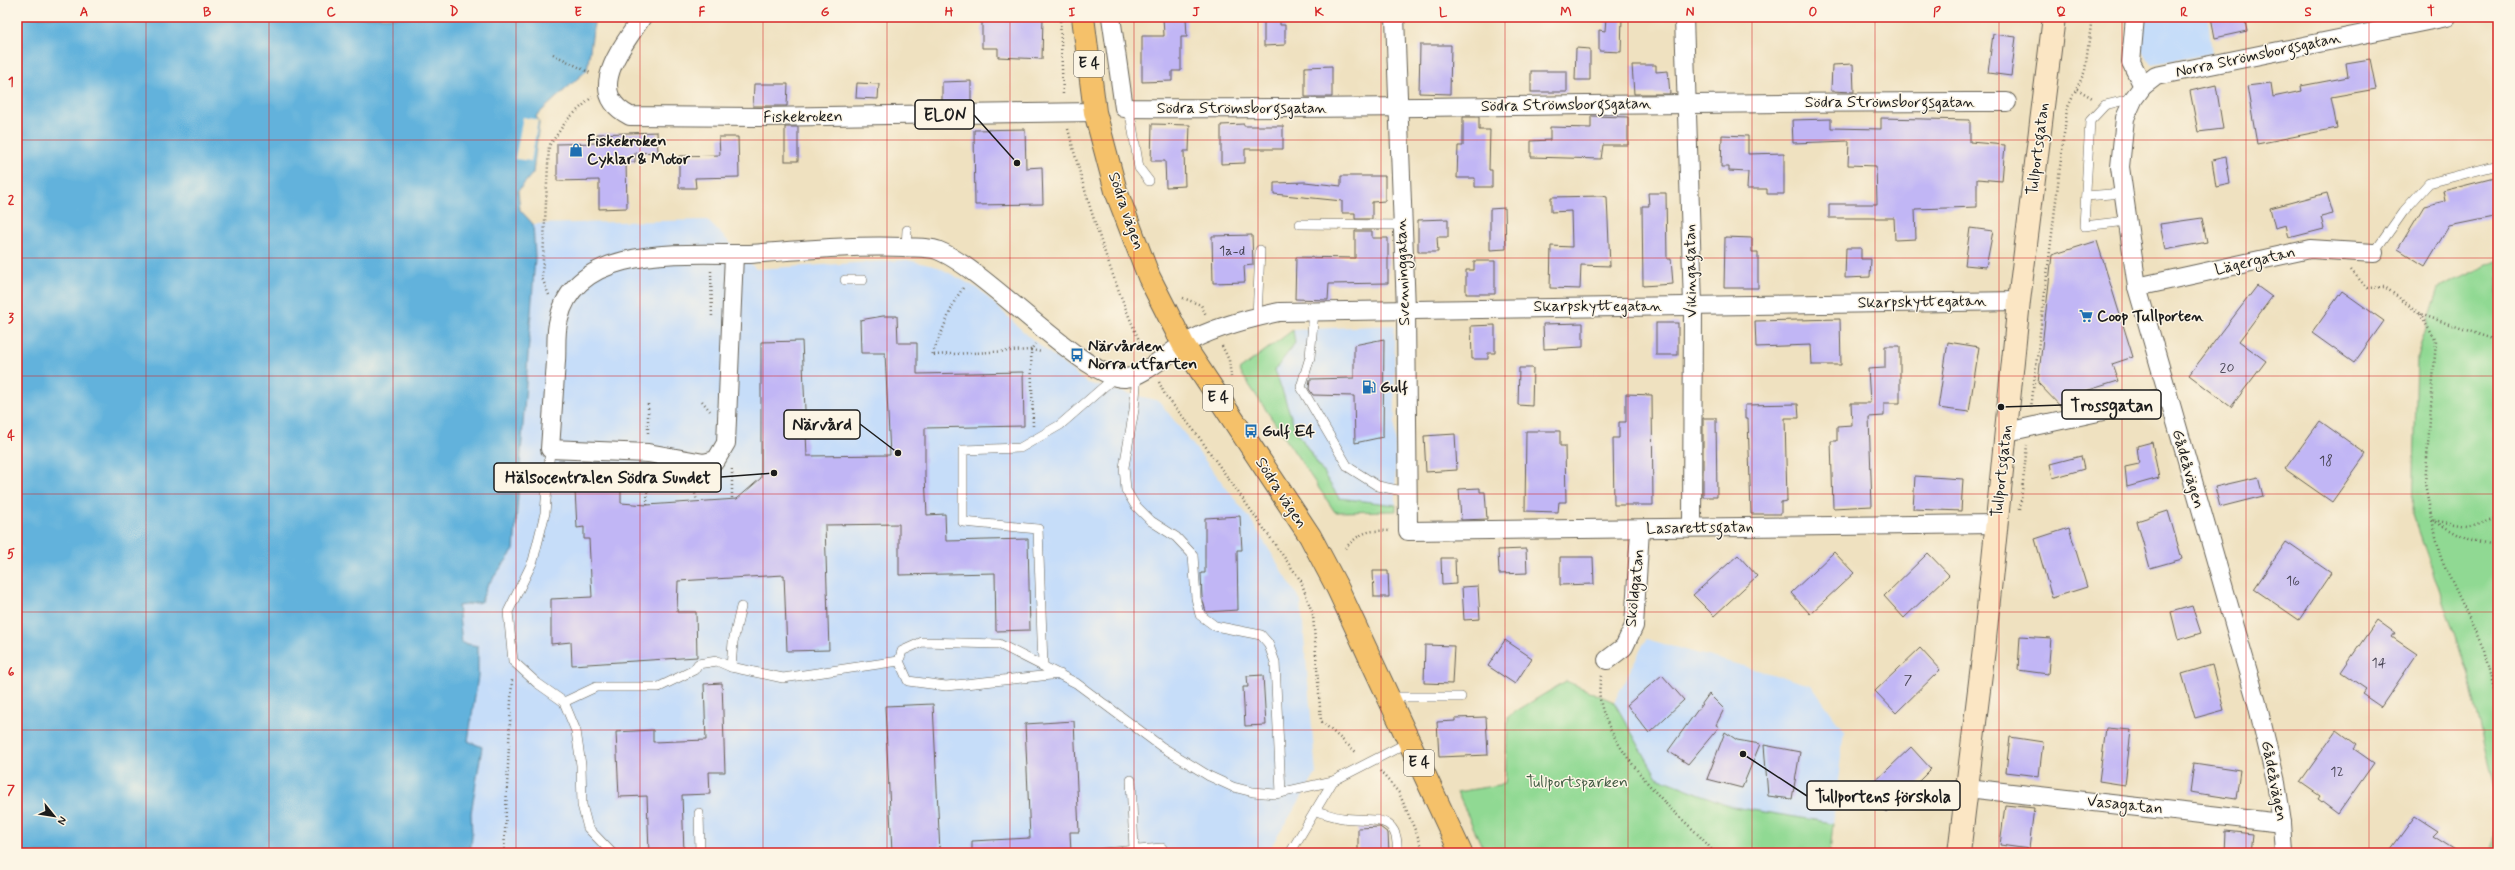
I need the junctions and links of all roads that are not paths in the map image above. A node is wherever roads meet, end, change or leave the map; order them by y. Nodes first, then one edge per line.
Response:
1 (642, 17) edge
2 (1083, 17) edge
3 (1111, 17) edge
4 (1395, 17) edge
5 (1684, 17) edge
6 (2054, 17) edge
7 (2135, 17) edge
8 (2447, 17) edge
9 (2138, 92) junction
10 (2007, 102) dead end
11 (1687, 104) junction
12 (1396, 106) junction
13 (1124, 108) junction
14 (1095, 112) junction
15 (2498, 165) edge
16 (1149, 181) dead end
17 (2123, 193) junction
18 (2086, 196) junction
19 (2127, 221) junction
20 (1300, 224) dead end
21 (1402, 225) junction
22 (1260, 250) dead end
23 (2374, 253) joint
24 (734, 255) junction
25 (845, 280) dead end
26 (863, 280) dead end
27 (2137, 287) junction
28 (2019, 301) junction
29 (1692, 305) junction
30 (1406, 309) junction
31 (1314, 311) junction
32 (1256, 316) junction
33 (1183, 344) junction
34 (1144, 369) junction
35 (1115, 377) junction
36 (2167, 397) junction
37 (2007, 432) junction
38 (550, 449) junction
39 (1407, 492) junction
40 (1996, 524) junction
41 (1692, 526) junction
42 (1408, 530) joint
43 (1640, 530) junction
44 (741, 607) dead end
45 (1607, 660) road end
46 (899, 661) junction
47 (1043, 665) junction
48 (731, 667) junction
49 (1060, 674) junction
50 (1461, 697) dead end
51 (1388, 698) junction
52 (564, 702) junction
53 (1409, 742) junction
54 (1131, 780) dead end
55 (1333, 782) junction
56 (1967, 788) junction
57 (1281, 793) junction
58 (1316, 811) junction
59 (699, 812) dead end
60 (2282, 823) junction
61 (1134, 850) junction
62 (612, 853) edge
63 (700, 853) edge
64 (1102, 853) edge
65 (1162, 853) edge
66 (1290, 853) edge
67 (1397, 853) edge
68 (1461, 853) edge
69 (1959, 853) edge
70 (2284, 853) edge

1 - 14 street, Fiskekroken
2 - 14 highway, Södra vägen / E 4
3 - 13 street
4 - 12 street, Svenninggatan
5 - 11 street, Vikingagatan
6 - 28 main road, Tullportsgatan
7 - 9 street
8 - 9 street, Norra Strömsborgsgatan
9 - 17 street, Gådeåvägen
9 - 18 lane
10 - 11 street, Södra Strömsborgsgatan
11 - 12 street, Södra Strömsborgsgatan
11 - 29 street, Vikingagatan
12 - 13 street, Södra Strömsborgsgatan
12 - 21 street, Svenninggatan
13 - 16 lane
14 - 33 highway, Södra vägen / E 4
15 - 23 lane
17 - 18 lane
17 - 19 street, Gådeåvägen
18 - 19 lane
19 - 27 street, Gådeåvägen
20 - 21 lane
21 - 30 street, Svenninggatan
22 - 32 lane
23 - 27 street, Lägergatan
24 - 35 street
24 - 38 street
24 - 38 street
25 - 26 lane
27 - 36 street, Gådeåvägen
28 - 29 street, Skarpskyttegatan
28 - 37 main road, Tullportsgatan
29 - 30 street, Skarpskyttegatan
29 - 41 street, Vikingagatan
30 - 31 street, Skarpskyttegatan
30 - 39 street, Svenninggatan
31 - 32 street, Skarpskyttegatan
31 - 39 lane
32 - 33 street, Skarpskyttegatan
33 - 34 street, Skarpskyttegatan
33 - 51 highway, Södra vägen / E 4
34 - 35 street
34 - 57 lane
35 - 47 lane
36 - 37 street
36 - 60 street, Gådeåvägen
37 - 40 main road, Tullportsgatan
38 - 52 lane
39 - 42 street, Svenninggatan
40 - 41 street, Lasarettsgatan
40 - 56 main road, Tullportsgatan
41 - 43 street, Lasarettsgatan
42 - 43 street, Lasarettsgatan
43 - 45 street, Sköldgatan
44 - 48 lane
46 - 47 lane
46 - 48 lane
46 - 49 lane
47 - 49 lane
48 - 52 lane
49 - 57 lane
50 - 51 lane
51 - 53 highway, Södra vägen / E 4
52 - 62 lane
53 - 55 lane
53 - 68 highway, Södra vägen / E 4
54 - 61 lane
55 - 57 lane
55 - 58 lane
56 - 60 street, Vasagatan
56 - 69 main road, Tullportsgatan
58 - 66 lane
58 - 67 lane
59 - 63 lane
60 - 70 street, Gådeåvägen
61 - 64 lane
61 - 65 lane

